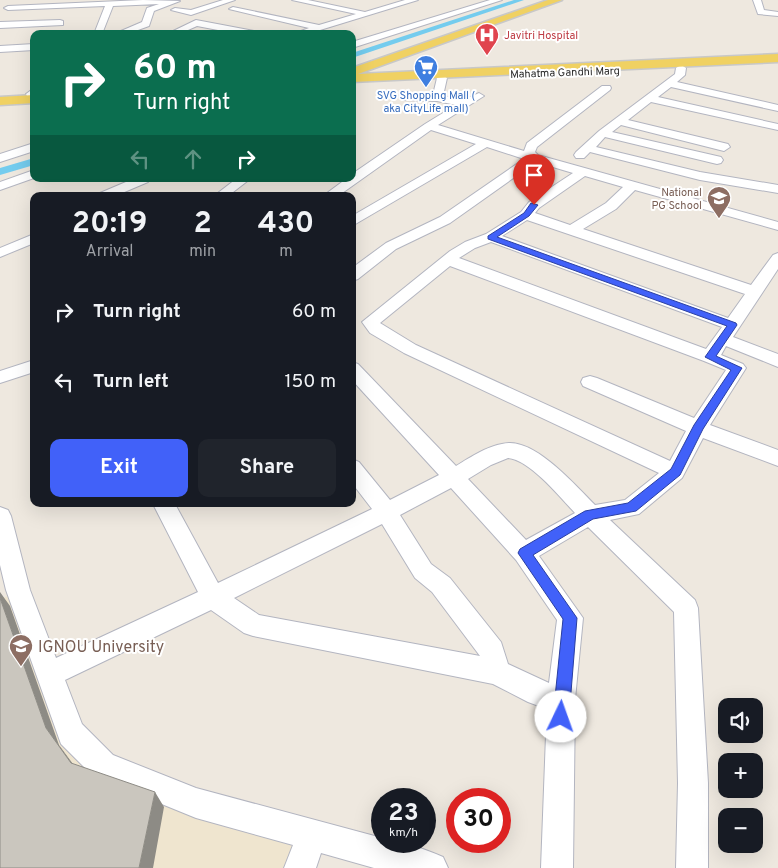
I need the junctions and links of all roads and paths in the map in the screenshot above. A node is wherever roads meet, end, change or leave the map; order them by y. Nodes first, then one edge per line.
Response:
1 (26, 0) edge
2 (178, 0) edge
3 (296, 0) edge
4 (414, 0) edge
5 (466, 0) edge
6 (498, 0) edge
7 (545, 0) edge
8 (557, 0) edge
9 (757, 0) edge
10 (382, 2) dead end
11 (457, 3) dead end
12 (110, 4) junction
13 (232, 4) edge
14 (70, 5) junction
15 (398, 5) junction
16 (159, 7) junction
17 (4, 10) edge
18 (366, 14) junction
19 (419, 14) dead end
20 (778, 14) edge
21 (60, 23) junction
22 (30, 24) junction
23 (0, 25) edge
24 (320, 27) junction
25 (56, 30) edge
26 (100, 30) edge
27 (129, 30) edge
28 (180, 30) edge
29 (233, 30) edge
30 (311, 30) edge
31 (356, 35) edge
32 (356, 44) edge
33 (30, 47) edge
34 (12, 48) junction
35 (0, 49) edge
36 (778, 58) edge
37 (356, 64) edge
38 (778, 64) edge
39 (681, 68) junction
40 (356, 70) edge
41 (356, 78) edge
42 (442, 78) junction
43 (356, 82) edge
44 (667, 83) junction
45 (606, 88) dead end
46 (30, 94) edge
47 (30, 95) edge
48 (0, 96) edge
49 (479, 96) dead end
50 (404, 97) dead end
51 (437, 98) junction
52 (648, 98) junction
53 (0, 101) edge
54 (466, 104) junction
55 (778, 108) edge
56 (742, 119) junction
57 (619, 121) junction
58 (429, 126) junction
59 (778, 127) edge
60 (603, 133) junction
61 (729, 140) junction
62 (486, 143) junction
63 (30, 148) edge
64 (587, 148) junction
65 (0, 158) edge
66 (534, 158) junction
67 (717, 160) junction
68 (576, 170) junction
69 (30, 175) edge
70 (356, 178) edge
71 (716, 178) junction
72 (144, 182) edge
73 (146, 182) edge
74 (240, 182) edge
75 (350, 182) edge
76 (632, 185) junction
77 (0, 186) edge
78 (778, 189) edge
79 (116, 192) edge
80 (130, 192) edge
81 (226, 192) edge
82 (336, 192) edge
83 (526, 215) junction
84 (356, 220) edge
85 (778, 226) edge
86 (30, 230) edge
87 (572, 230) junction
88 (491, 237) junction
89 (30, 240) edge
90 (0, 243) edge
91 (0, 252) edge
92 (778, 258) edge
93 (449, 260) junction
94 (356, 272) edge
95 (755, 292) junction
96 (728, 332) junction
97 (710, 357) junction
98 (778, 360) edge
99 (30, 367) edge
100 (356, 372) edge
101 (0, 377) edge
102 (590, 382) dead end
103 (698, 428) junction
104 (778, 458) edge
105 (356, 472) edge
106 (675, 472) junction
107 (453, 478) junction
108 (166, 507) edge
109 (386, 511) junction
110 (590, 515) junction
111 (0, 516) edge
112 (524, 553) junction
113 (9, 594) edge
114 (212, 597) junction
115 (497, 672) junction
116 (49, 674) junction
117 (562, 698) junction
118 (312, 835) junction
119 (300, 868) edge
120 (432, 868) edge
121 (557, 868) edge
122 (692, 868) edge

1 - 17 street
2 - 12 street
2 - 16 street
3 - 18 street
4 - 15 street
5 - 11 street
6 - 32 street
7 - 37 main road
8 - 40 main road
9 - 20 street
10 - 15 street
12 - 14 street
12 - 26 street
13 - 16 street
13 - 24 street
14 - 17 street
14 - 21 street
15 - 18 street
16 - 27 street
18 - 24 street
19 - 31 street
21 - 22 street
21 - 25 street
22 - 23 street
22 - 34 street
24 - 30 street
28 - 29 street
33 - 34 street
34 - 35 street
36 - 41 main road
38 - 39 main road, Mahatma Gandhi Marg
39 - 42 main road, Mahatma Gandhi Marg
39 - 44 street
42 - 43 main road, Mahatma Gandhi Marg
42 - 51 street
44 - 52 street
44 - 55 street
45 - 66 street
46 - 48 main road
47 - 53 main road
49 - 54 street
50 - 51 street
51 - 54 street
52 - 56 street
52 - 57 street
54 - 58 street
56 - 59 street
56 - 61 street
57 - 60 street
57 - 61 street
58 - 62 street
58 - 70 street
60 - 64 street
60 - 67 street
61 - 67 street
62 - 66 street
62 - 84 street
63 - 65 street
64 - 68 street
64 - 71 street
66 - 68 street
66 - 94 street
67 - 71 street
68 - 76 street
68 - 83 street
69 - 77 street
71 - 78 street
72 - 79 street
73 - 80 street
74 - 81 street
75 - 82 street
76 - 85 street
76 - 87 street
83 - 87 street
83 - 88 street
86 - 90 street
87 - 95 street
88 - 93 street
88 - 96 street
89 - 91 street
92 - 95 street
93 - 97 street
93 - 106 street
95 - 96 street
96 - 97 street
96 - 98 street
97 - 103 street
99 - 101 street
100 - 107 street
102 - 103 street
103 - 104 street
103 - 106 street
105 - 109 street
106 - 110 street
107 - 109 street
107 - 110 street
107 - 112 street
108 - 114 street
109 - 114 street
109 - 115 street
110 - 112 street
110 - 122 street
111 - 113 street
112 - 117 street
113 - 116 street
114 - 115 street
114 - 116 street
115 - 117 street
116 - 118 street
117 - 121 street
118 - 119 street
118 - 120 street

